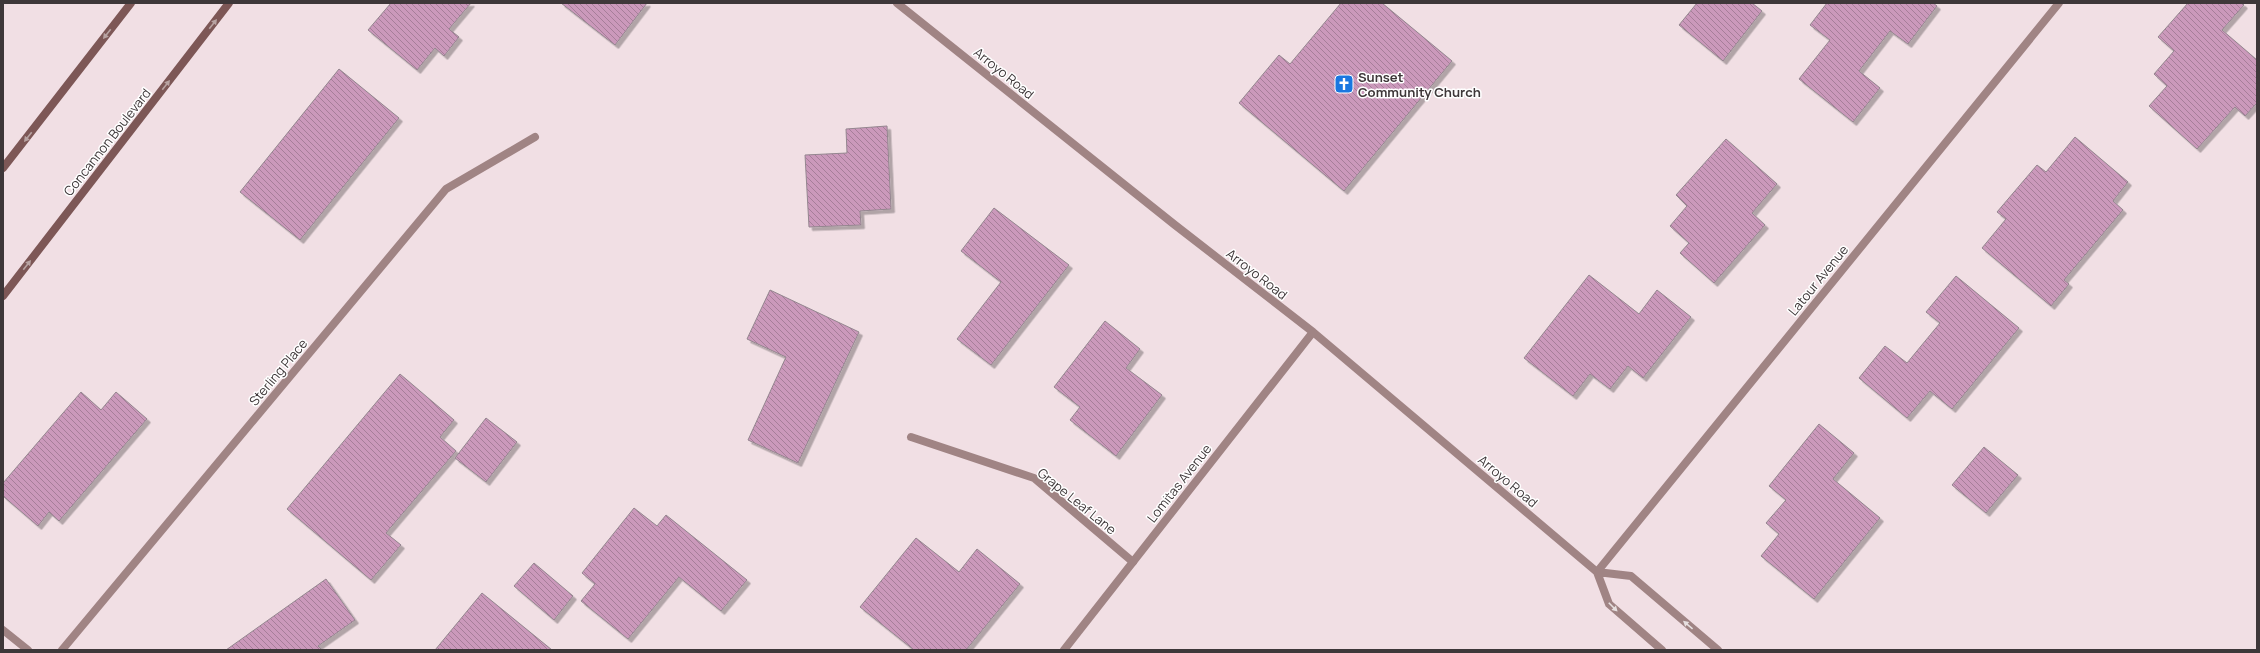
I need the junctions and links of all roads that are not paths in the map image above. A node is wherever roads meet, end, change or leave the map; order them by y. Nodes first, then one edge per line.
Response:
1 (131, 3) edge
2 (229, 3) edge
3 (897, 3) edge
4 (2059, 3) edge
5 (535, 136) dead end
6 (3, 168) edge
7 (3, 296) edge
8 (1313, 332) junction
9 (911, 436) dead end
10 (1133, 562) junction
11 (1597, 572) junction
12 (3, 630) edge
13 (28, 650) edge
14 (62, 650) edge
15 (1064, 650) edge
16 (1662, 650) edge
17 (1718, 650) edge

1 -> 6 main road
7 -> 2 main road, Concannon Boulevard
3 - 8 street, Arroyo Road
4 - 11 street, Latour Avenue
5 - 14 street, Sterling Place
8 - 10 street, Lomitas Avenue
8 - 11 street, Arroyo Road
9 - 10 street, Grape Leaf Lane
10 - 15 street, Lomitas Avenue
11 -> 16 street, Arroyo Road
17 -> 11 street
12 - 13 street

